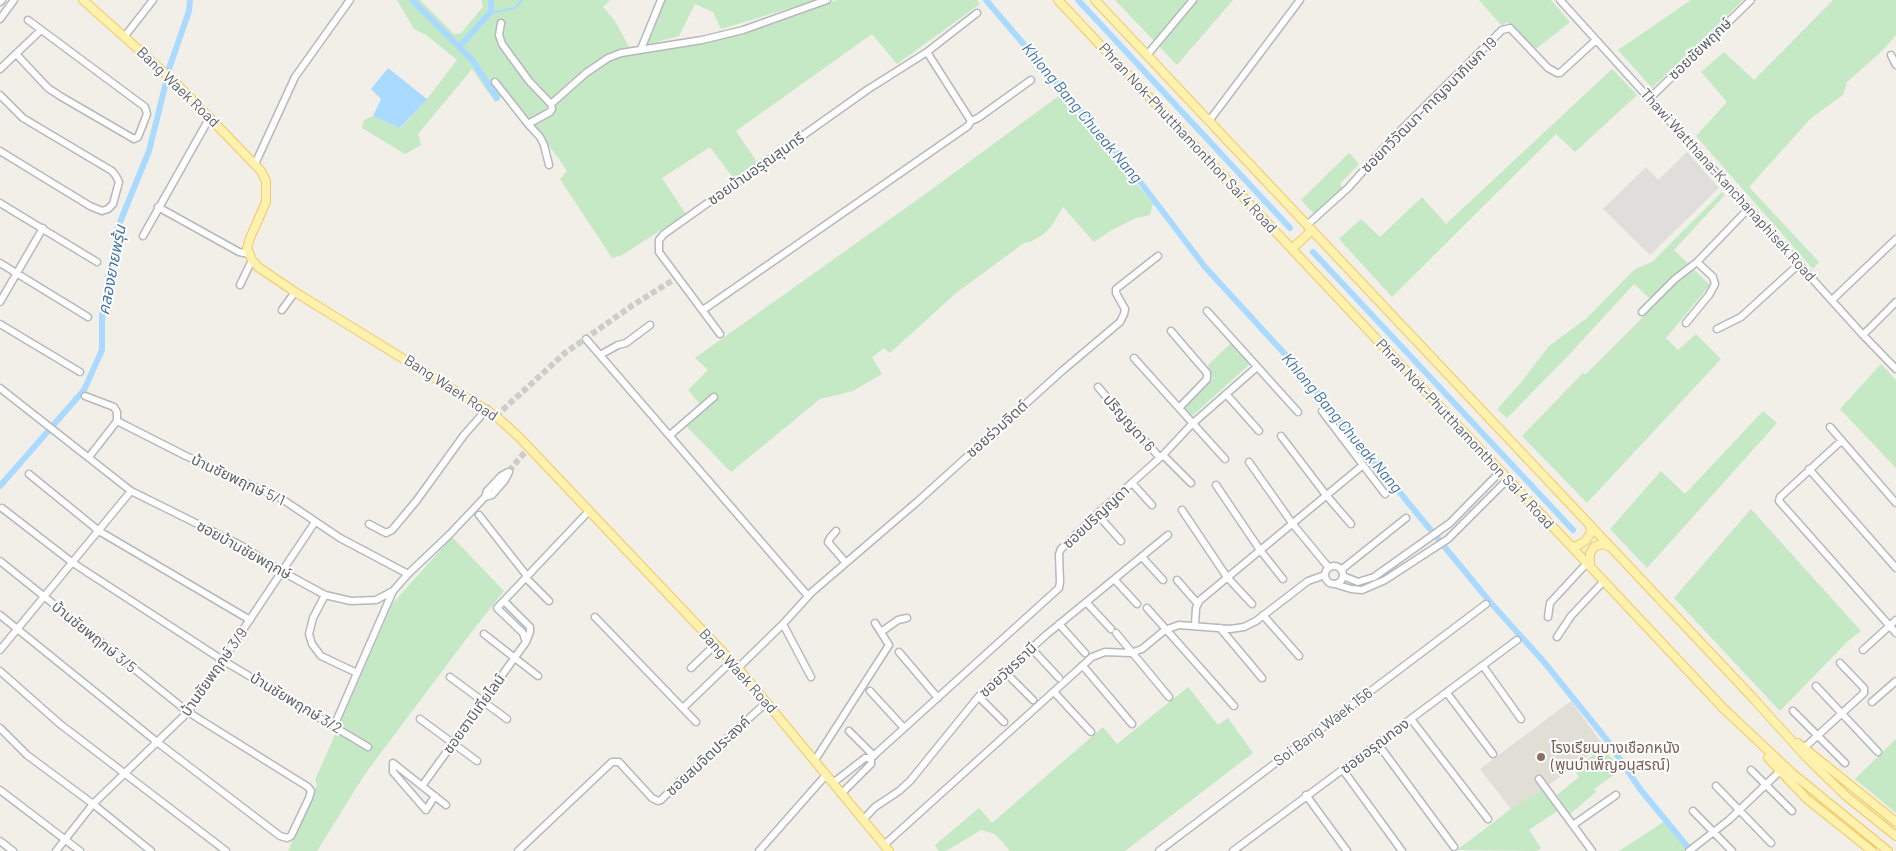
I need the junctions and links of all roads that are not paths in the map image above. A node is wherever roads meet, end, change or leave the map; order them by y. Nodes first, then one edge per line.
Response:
1 (14, 0) edge
2 (83, 0) edge
3 (153, 0) edge
4 (350, 0) edge
5 (661, 0) edge
6 (827, 0) edge
7 (1058, 0) edge
8 (1096, 0) edge
9 (1193, 0) edge
10 (1300, 0) edge
11 (1560, 0) edge
12 (1751, 0) edge
13 (977, 14) dead end
14 (0, 19) edge
15 (28, 20) dead end
16 (501, 23) dead end
17 (41, 30) junction
18 (125, 36) junction
19 (1596, 40) junction
20 (641, 49) junction
21 (927, 52) junction
22 (16, 54) junction
23 (1147, 55) junction
24 (1891, 55) dead end
25 (1896, 65) edge
26 (0, 69) edge
27 (1031, 80) dead end
28 (495, 82) dead end
29 (0, 95) edge
30 (1650, 98) junction
31 (550, 104) junction
32 (210, 117) junction
33 (970, 121) junction
34 (1209, 121) junction
35 (528, 124) junction
36 (0, 151) edge
37 (255, 164) junction
38 (549, 165) dead end
39 (0, 203) edge
40 (158, 207) junction
41 (1749, 208) junction
42 (43, 228) junction
43 (1309, 228) junction
44 (143, 236) dead end
45 (1896, 239) edge
46 (1292, 249) junction
47 (1158, 256) dead end
48 (250, 257) junction
49 (97, 262) dead end
50 (1697, 262) junction
51 (0, 263) edge
52 (1799, 264) junction
53 (17, 273) junction
54 (240, 285) dead end
55 (295, 292) junction
56 (1832, 300) junction
57 (0, 302) edge
58 (1896, 302) edge
59 (282, 310) dead end
60 (703, 310) junction
61 (1207, 311) dead end
62 (1642, 312) dead end
63 (88, 317) dead end
64 (1686, 323) dead end
65 (0, 324) edge
66 (650, 325) dead end
67 (1717, 329) dead end
68 (1171, 331) dead end
69 (720, 334) dead end
70 (1862, 335) junction
71 (586, 339) dead end
72 (600, 355) junction
73 (1134, 358) dead end
74 (1258, 367) junction
75 (1896, 369) edge
76 (80, 372) dead end
77 (1098, 387) dead end
78 (0, 388) edge
79 (1226, 394) junction
80 (85, 396) dead end
81 (714, 397) dead end
82 (1179, 408) junction
83 (487, 409) junction
84 (1322, 411) dead end
85 (1298, 412) dead end
86 (117, 421) junction
87 (1192, 424) junction
88 (1830, 427) dead end
89 (1259, 431) dead end
90 (670, 435) junction
91 (1281, 436) dead end
92 (1841, 441) junction
93 (1162, 456) junction
94 (88, 457) junction
95 (1225, 459) dead end
96 (1249, 462) dead end
97 (1363, 465) junction
98 (1809, 469) junction
99 (1501, 471) junction
100 (509, 472) tunnel mouth
101 (29, 474) dead end
102 (1508, 479) junction
103 (1132, 483) junction
104 (1190, 483) dead end
105 (1216, 485) dead end
106 (131, 491) junction
107 (1384, 494) dead end
108 (1326, 495) junction
109 (1896, 503) edge
110 (1152, 505) dead end
111 (2, 508) dead end
112 (1182, 510) dead end
113 (589, 511) junction
114 (1097, 514) junction
115 (479, 515) dead end
116 (1406, 518) dead end
117 (315, 522) junction
118 (1292, 523) junction
119 (369, 524) dead end
120 (1351, 524) dead end
121 (1590, 526) junction
122 (100, 531) junction
123 (836, 531) dead end
124 (1168, 535) dead end
125 (1121, 541) dead end
126 (1571, 546) junction
127 (1610, 546) junction
128 (1260, 550) junction
129 (1142, 557) junction
130 (0, 562) edge
131 (846, 562) junction
132 (73, 563) junction
133 (1588, 564) junction
134 (1329, 568) junction
135 (1896, 568) edge
136 (282, 571) junction
137 (1342, 573) junction
138 (408, 574) junction
139 (1325, 576) junction
140 (527, 577) junction
141 (1227, 577) junction
142 (1284, 579) dead end
143 (1115, 580) junction
144 (1163, 580) dead end
145 (1177, 580) dead end
146 (1604, 582) junction
147 (1335, 584) junction
148 (393, 591) junction
149 (325, 594) junction
150 (808, 596) junction
151 (44, 597) junction
152 (504, 601) junction
153 (549, 601) dead end
154 (1087, 603) junction
155 (1137, 604) dead end
156 (1198, 604) junction
157 (1252, 604) dead end
158 (1486, 604) dead end
159 (1147, 608) dead end
160 (0, 615) edge
161 (1263, 615) junction
162 (595, 617) dead end
163 (1548, 617) dead end
164 (907, 618) dead end
165 (250, 620) junction
166 (1896, 620) edge
167 (874, 623) dead end
168 (783, 624) junction
169 (1059, 624) junction
170 (1195, 625) junction
171 (1890, 626) junction
172 (1220, 628) junction
173 (17, 629) junction
174 (1166, 629) junction
175 (881, 632) junction
176 (1896, 633) edge
177 (484, 634) dead end
178 (1557, 636) dead end
179 (1517, 640) dead end
180 (526, 642) junction
181 (716, 644) junction
182 (1032, 649) junction
183 (0, 650) edge
184 (1863, 650) dead end
185 (899, 652) dead end
186 (1085, 652) dead end
187 (1132, 652) junction
188 (1299, 656) dead end
189 (515, 658) junction
190 (224, 660) junction
191 (732, 661) junction
192 (1840, 663) dead end
193 (1083, 666) junction
194 (1483, 666) junction
195 (691, 668) dead end
196 (738, 668) junction
197 (0, 671) edge
198 (357, 673) junction
199 (1006, 673) junction
200 (538, 676) dead end
201 (450, 677) dead end
202 (811, 677) dead end
203 (1059, 678) dead end
204 (1262, 678) dead end
205 (1896, 681) edge
206 (1816, 686) dead end
207 (870, 692) dead end
208 (1054, 692) junction
209 (1447, 693) junction
210 (979, 697) junction
211 (1169, 697) dead end
212 (938, 698) junction
213 (1033, 700) dead end
214 (484, 701) junction
215 (766, 702) junction
216 (1872, 702) dead end
217 (1234, 706) dead end
218 (683, 708) junction
219 (1794, 711) dead end
220 (188, 712) junction
221 (1843, 714) junction
222 (420, 719) dead end
223 (507, 719) dead end
224 (1411, 719) junction
225 (1521, 719) dead end
226 (696, 722) dead end
227 (1004, 722) dead end
228 (1738, 723) junction
229 (1132, 724) dead end
230 (1776, 724) junction
231 (334, 726) junction
232 (0, 728) edge
233 (904, 728) junction
234 (849, 731) dead end
235 (1091, 732) dead end
236 (1817, 735) junction
237 (157, 742) junction
238 (453, 743) junction
239 (1378, 744) junction
240 (368, 747) dead end
241 (1804, 748) junction
242 (1878, 752) dead end
243 (1493, 754) dead end
244 (872, 757) junction
245 (814, 760) junction
246 (477, 761) dead end
247 (1845, 764) dead end
248 (1343, 770) junction
249 (1751, 770) dead end
250 (1780, 771) junction
251 (124, 773) junction
252 (826, 775) junction
253 (1539, 779) dead end
254 (832, 783) junction
255 (1766, 785) junction
256 (422, 786) junction
257 (1716, 786) dead end
258 (0, 790) edge
259 (842, 794) junction
260 (1616, 795) dead end
261 (435, 796) junction
262 (1306, 796) junction
263 (93, 804) junction
264 (446, 805) dead end
265 (1693, 811) dead end
266 (1740, 811) junction
267 (1792, 811) dead end
268 (1488, 819) dead end
269 (863, 820) junction
270 (1896, 822) edge
271 (1573, 824) junction
272 (1714, 833) junction
273 (1896, 836) edge
274 (65, 839) junction
275 (0, 841) edge
276 (1772, 843) dead end
277 (1454, 846) dead end
278 (887, 848) edge
279 (12, 851) edge
280 (56, 851) edge
281 (80, 851) edge
282 (151, 851) edge
283 (226, 851) edge
284 (518, 851) edge
285 (759, 851) edge
286 (1160, 851) edge
287 (1232, 851) edge
288 (1348, 851) edge
289 (1402, 851) edge
290 (1592, 851) edge
291 (1689, 851) edge
292 (1732, 851) edge
293 (1872, 851) edge
294 (1888, 851) edge

1 - 14 street
2 - 18 main road, Bang Waek Road
3 - 18 street
4 - 37 street
5 - 20 street
6 - 20 street
7 - 46 main road, Phran Nok-Phutthamonthon Sai 4 Road
8 - 23 main road, Phran Nok-Phutthamonthon Sai 4 Road
9 - 23 street
10 - 34 street
11 - 19 street, Thawi Watthana-Kanchanaphisek Road
12 - 30 street, ซอยชัยพฤกษ์
13 - 21 street, ซอยบ้านอรุณสุนทรี
15 - 17 street
16 - 31 street
17 - 22 street
17 - 22 street
18 - 32 main road, Bang Waek Road
19 - 30 street, Thawi Watthana-Kanchanaphisek Road
19 - 43 street, ซอยทวีวัฒนา-กาญจนาภิเษก 19
20 - 31 street
21 - 33 street
21 - 60 street, ซอยบ้านอรุณสุนทรี
22 - 26 street
23 - 34 main road, Phran Nok-Phutthamonthon Sai 4 Road
24 - 25 street
27 - 33 street
28 - 35 street
29 - 36 street
30 - 41 street, Thawi Watthana-Kanchanaphisek Road
31 - 35 street
32 - 37 main road, Bang Waek Road
32 - 40 street
33 - 60 street
34 - 43 main road, Phran Nok-Phutthamonthon Sai 4 Road
35 - 38 street
37 - 48 main road, Bang Waek Road
39 - 42 street
40 - 44 street
40 - 48 street
41 - 50 street
41 - 52 street, Thawi Watthana-Kanchanaphisek Road
42 - 49 street
42 - 53 street
43 - 46 main road
43 - 121 main road, Phran Nok-Phutthamonthon Sai 4 Road
45 - 56 street
46 - 99 main road, Phran Nok-Phutthamonthon Sai 4 Road
47 - 131 street, ซอยร่วมจิตต์
48 - 54 street
48 - 55 main road, Bang Waek Road
50 - 62 street
50 - 64 street
51 - 53 street
52 - 56 street, Thawi Watthana-Kanchanaphisek Road
52 - 67 street
53 - 57 street
53 - 63 street
55 - 59 street
55 - 83 main road, Bang Waek Road
56 - 70 street, Thawi Watthana-Kanchanaphisek Road
58 - 70 street
60 - 69 street, ซอยบ้านอรุณสุนทรี
61 - 74 street
65 - 76 street
66 - 72 street
68 - 82 street
70 - 75 street, Thawi Watthana-Kanchanaphisek Road
71 - 72 street
72 - 90 street
73 - 82 street
74 - 79 street, ซอยปริญญดา
74 - 85 street
77 - 93 street, ปริญญดา 6
78 - 94 street, ซอยบ้านชัยพฤกษ์
79 - 87 street, ซอยปริญญดา
79 - 89 street
80 - 86 street
81 - 90 street
82 - 87 street
83 - 113 main road, Bang Waek Road
83 - 119 street
84 - 97 street
86 - 94 street
86 - 117 street, บ้านชัยพฤกษ์ 5/1
87 - 93 street, ซอยปริญญดา
87 - 95 street
88 - 92 street
90 - 150 street
91 - 108 street
92 - 98 street
92 - 109 street
93 - 103 street, ซอยปริญญดา
93 - 104 street, ปริญญดา 6
94 - 106 street, ซอยบ้านชัยพฤกษ์
96 - 118 street
97 - 107 street
97 - 108 street
98 - 135 street
98 - 171 street
99 - 102 main road, Phran Nok-Phutthamonthon Sai 4 Road
99 - 137 street
100 - 138 street, ซอยบ้านชัยพฤกษ์
101 - 122 street
102 - 126 main road, Phran Nok-Phutthamonthon Sai 4 Road
102 - 147 street
103 - 110 street
103 - 114 street, ซอยปริญญดา
105 - 128 street
106 - 122 street
106 - 136 street, ซอยบ้านชัยพฤกษ์
108 - 118 street
108 - 120 street
111 - 132 street, บ้านชัยพฤกษ์ 3/2
112 - 141 street
113 - 140 street
113 - 181 main road, Bang Waek Road
114 - 125 street
114 - 212 street, ซอยปริญญดา
115 - 140 street
116 - 137 street
117 - 136 street, บ้านชัยพฤกษ์ 3/9
117 - 138 street, บ้านชัยพฤกษ์ 5/1
118 - 128 street
118 - 134 street
121 - 126 main road
121 - 127 main road, Phran Nok-Phutthamonthon Sai 4 Road
122 - 132 street
122 - 165 street
123 - 131 street
124 - 129 street, ซอยวัชรธานี
126 - 133 main road, Phran Nok-Phutthamonthon Sai 4 Road
127 - 133 main road
127 - 230 main road, Phran Nok-Phutthamonthon Sai 4 Road
128 - 141 street
128 - 142 street
129 - 143 street, ซอยวัชรธานี
129 - 144 street
130 - 151 street, บ้านชัยพฤกษ์ 3/5
131 - 150 street, ซอยร่วมจิตต์
132 - 151 street
132 - 190 street, บ้านชัยพฤกษ์ 3/2
133 - 146 main road, Phran Nok-Phutthamonthon Sai 4 Road
133 - 163 street
134 - 137 street
134 - 139 street
136 - 149 street, ซอยบ้านชัยพฤกษ์
136 - 165 street, บ้านชัยพฤกษ์ 3/9
137 - 147 street
138 - 148 street, ซอยบ้านชัยพฤกษ์
139 - 147 street
139 - 161 street
140 - 152 street
140 - 153 street
141 - 156 street
141 - 157 street
143 - 154 street, ซอยวัชรธานี
143 - 155 street
145 - 156 street
146 - 178 street
146 - 228 main road, Phran Nok-Phutthamonthon Sai 4 Road
148 - 149 street, ซอยบ้านชัยพฤกษ์
148 - 198 street
149 - 198 street
150 - 168 street, ซอยร่วมจิตต์
151 - 173 street
151 - 220 street, บ้านชัยพฤกษ์ 3/5
152 - 180 street
152 - 180 street
154 - 169 street, ซอยวัชรธานี
154 - 187 street
156 - 170 street
158 - 286 street, Soi Bang Waek 156
159 - 174 street
160 - 173 street
161 - 172 street
161 - 188 street
162 - 218 street
164 - 175 street
165 - 190 street, บ้านชัยพฤกษ์ 3/9
166 - 171 street
167 - 175 street
168 - 196 street, ซอยร่วมจิตต์
168 - 202 street
169 - 182 street, ซอยวัชรธานี
169 - 186 street
170 - 172 street
170 - 174 street
171 - 176 street
171 - 184 street
172 - 204 street
173 - 183 street
173 - 237 street
174 - 187 street
174 - 217 street
175 - 245 street
177 - 189 street
179 - 194 street, ซอยอรุณทอง
180 - 189 street, ซอยฮาบิเทียไลน์
181 - 191 main road, Bang Waek Road
181 - 195 street
182 - 199 street, ซอยวัชรธานี
182 - 203 street
185 - 212 street
187 - 193 street
187 - 211 street
189 - 200 street
189 - 214 street, ซอยฮาบิเทียไลน์
190 - 220 street, บ้านชัยพฤกษ์ 3/9
190 - 231 street, บ้านชัยพฤกษ์ 3/2
191 - 196 main road, Bang Waek Road
191 - 218 street
192 - 221 street
193 - 208 street
193 - 229 street
194 - 209 street, ซอยอรุณทอง
194 - 225 street
196 - 215 main road, Bang Waek Road
197 - 251 street
198 - 231 street
199 - 210 street, ซอยวัชรธานี
199 - 213 street
201 - 214 street
205 - 216 street
206 - 221 street
207 - 233 street
208 - 235 street
208 - 278 street
209 - 224 street, ซอยอรุณทอง
209 - 243 street
210 - 227 street
210 - 269 street, ซอยวัชรธานี
212 - 233 street, ซอยปริญญดา
214 - 223 street
214 - 238 street, ซอยฮาบิเทียไลน์
215 - 245 main road, Bang Waek Road
215 - 284 street, ซอยสมจิตประสงค์
218 - 226 street
219 - 236 street
220 - 237 street, บ้านชัยพฤกษ์ 3/9
220 - 237 street, บ้านชัยพฤกษ์ 3/5
221 - 236 street
221 - 242 street
222 - 238 street
224 - 239 street, ซอยอรุณทอง
224 - 268 street
228 - 250 main road
228 - 294 main road, Phran Nok-Phutthamonthon Sai 4 Road
230 - 241 main road
230 - 273 main road, Phran Nok-Phutthamonthon Sai 4 Road
231 - 240 street, บ้านชัยพฤกษ์ 3/2
232 - 263 street
233 - 244 street, ซอยปริญญดา
234 - 244 street
236 - 241 street
236 - 247 street
237 - 251 street, บ้านชัยพฤกษ์ 3/9
238 - 246 street
238 - 256 street, ซอยฮาบิเทียไลน์
239 - 248 street, ซอยอรุณทอง
239 - 277 street
241 - 270 main road
244 - 254 street, ซอยปริญญดา
244 - 259 street, ซอยปริญญดา
245 - 252 main road, Bang Waek Road
248 - 262 street, ซอยอรุณทอง
248 - 289 street
249 - 255 street
250 - 255 street
250 - 293 main road
251 - 263 street, บ้านชัยพฤกษ์ 3/9
251 - 283 street
252 - 254 main road, Bang Waek Road
252 - 285 street
253 - 271 street
254 - 259 main road, Bang Waek Road
255 - 266 street
255 - 267 street
256 - 261 street
256 - 261 street
257 - 266 street
258 - 274 street
259 - 269 main road, Bang Waek Road
260 - 271 street
261 - 264 street
262 - 287 street, ซอยอรุณทอง
262 - 288 street
263 - 274 street, บ้านชัยพฤกษ์ 3/9
263 - 282 street
265 - 272 street
266 - 272 street
266 - 276 street
269 - 278 main road, Bang Waek Road
271 - 290 street
272 - 291 street
272 - 292 street
274 - 280 street, บ้านชัยพฤกษ์ 3/9
274 - 281 street
275 - 279 street

